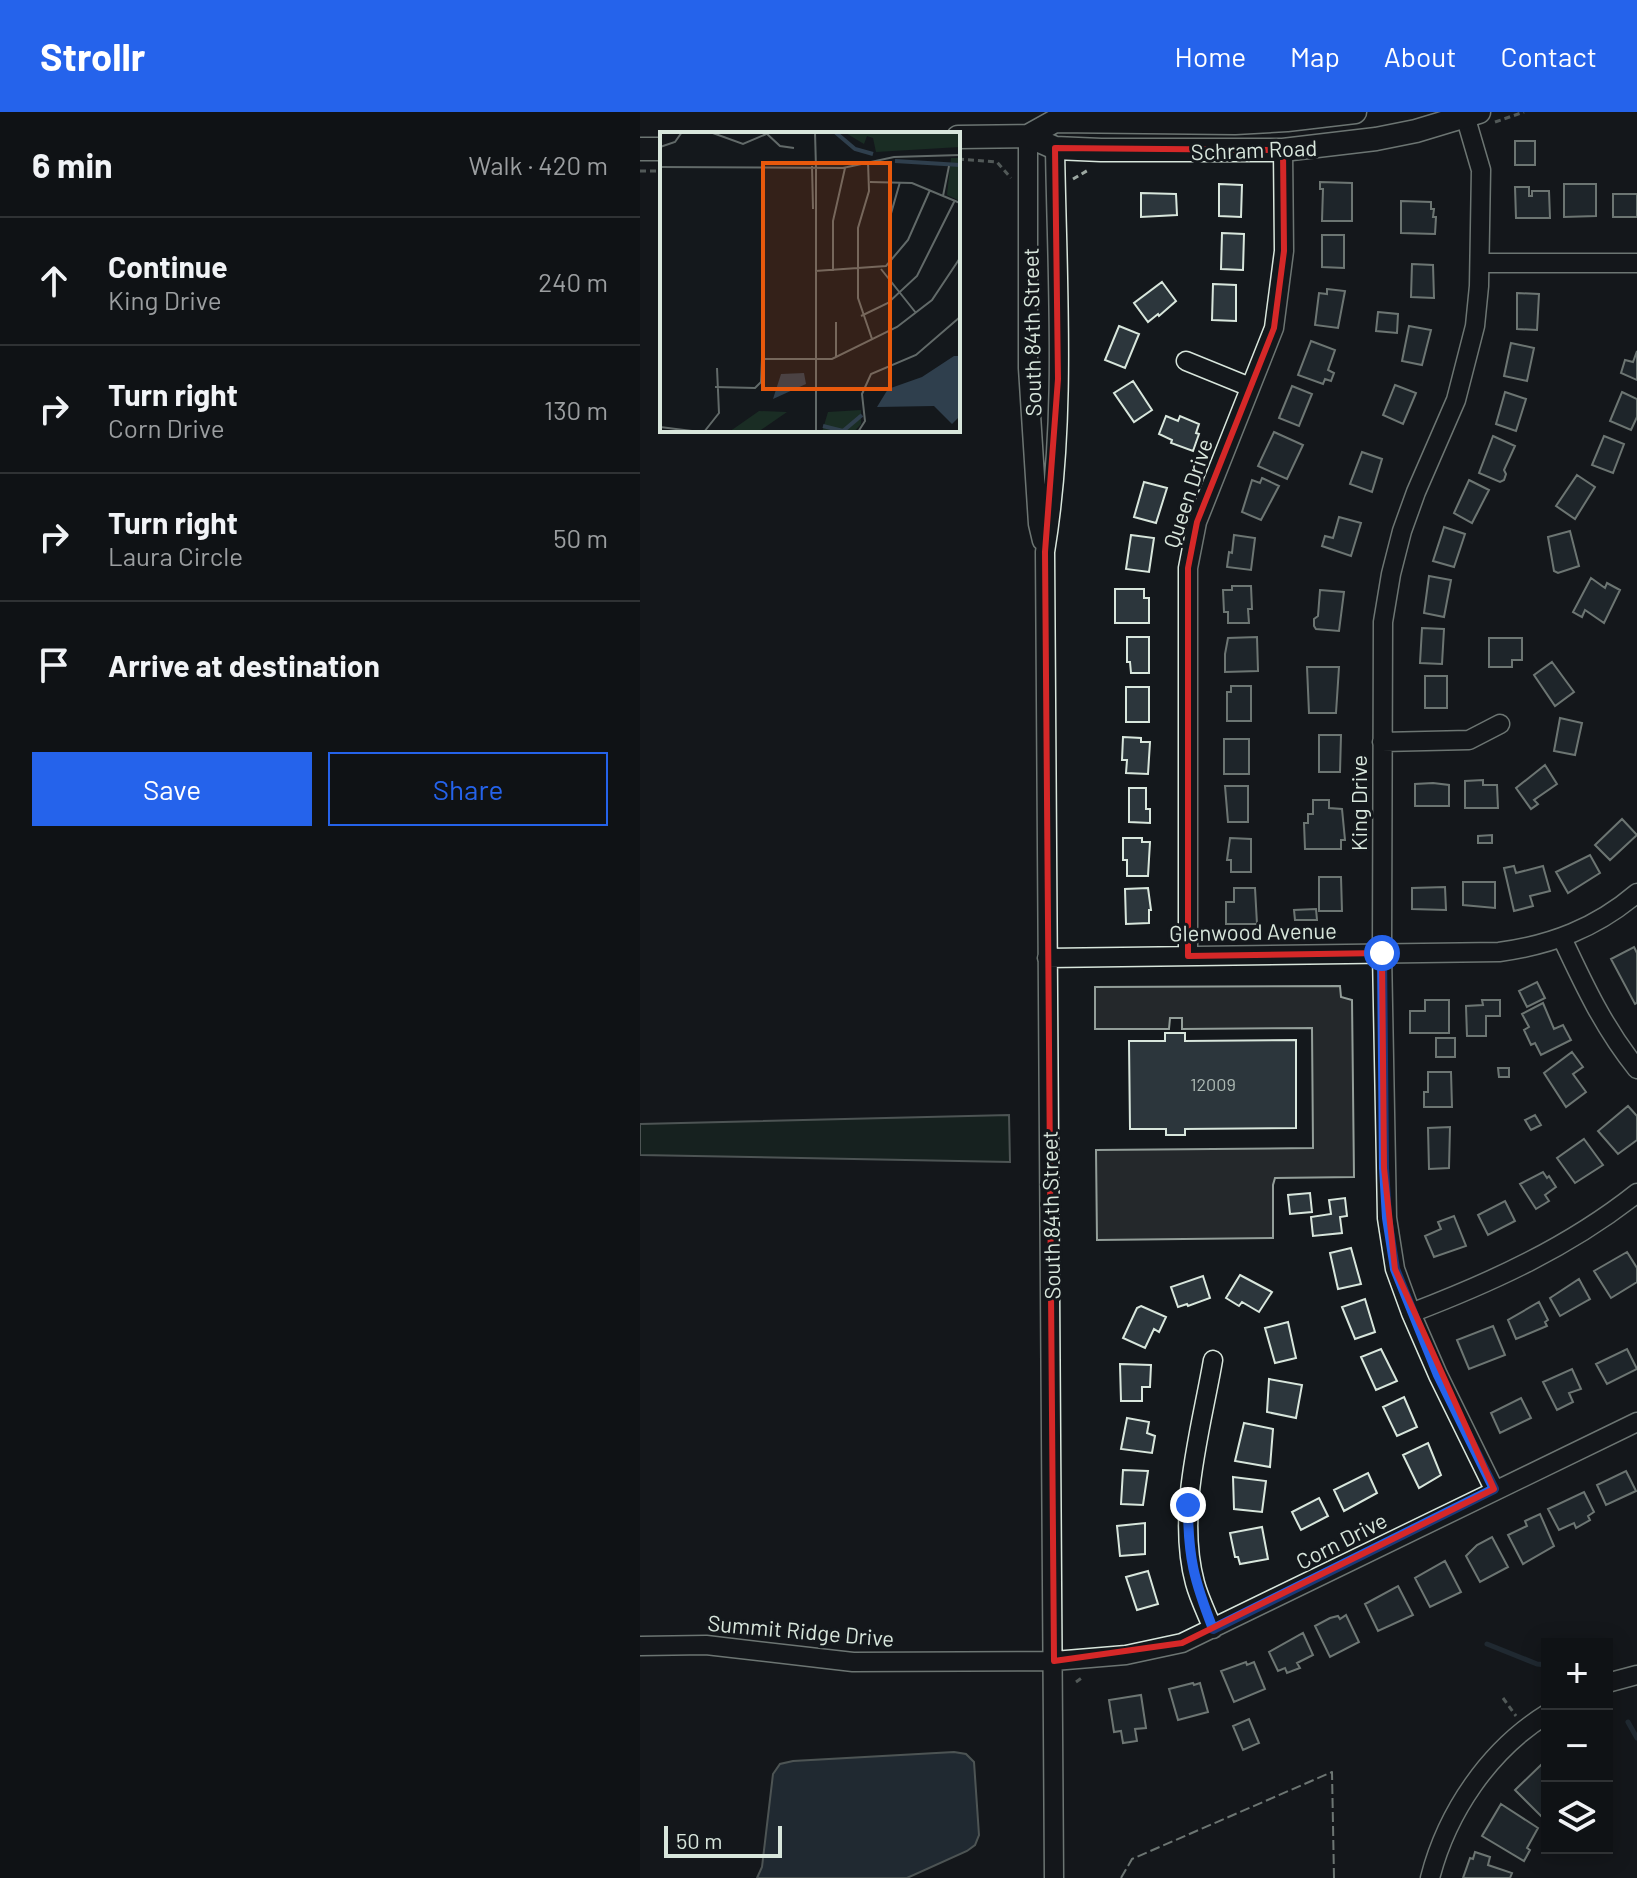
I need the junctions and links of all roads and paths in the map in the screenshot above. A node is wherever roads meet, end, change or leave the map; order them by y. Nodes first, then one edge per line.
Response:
1 (1027, 112) edge
2 (1355, 112) edge
3 (1469, 113) edge
4 (1055, 117) edge
5 (1028, 136) junction
6 (960, 137) edge
7 (1055, 148) junction
8 (1283, 150) junction
9 (1092, 168) dead end
10 (1076, 179) dead end
11 (1480, 263) junction
12 (1637, 263) edge
13 (1186, 361) dead end
14 (1250, 387) junction
15 (1045, 552) junction
16 (1500, 724) dead end
17 (1382, 742) junction
18 (1637, 893) edge
19 (1562, 938) junction
20 (1382, 953) junction
21 (1188, 956) junction
22 (1047, 958) junction
23 (1637, 1069) edge
24 (1637, 1193) edge
25 (1411, 1313) junction
26 (1213, 1360) dead end
27 (1637, 1422) edge
28 (1494, 1489) junction
29 (1213, 1629) junction
30 (640, 1646) edge
31 (1054, 1661) junction
32 (1637, 1675) edge
33 (1613, 1681) edge
34 (1541, 1718) edge
35 (1054, 1878) edge
36 (1430, 1878) edge

1 - 5 main road, South 84th Street
2 - 4 main road, Schram Road
3 - 8 main road, Schram Road
3 - 11 street, King Drive
4 - 5 main road, Schram Road
4 - 7 main road, South 84th Street
5 - 6 main road, Schram Road
5 - 7 main road, Schram Road
5 - 15 street, South 84th Street
7 - 8 main road, Schram Road
7 - 15 street, South 84th Street
8 - 14 street, Queen Drive
9 - 10 path
11 - 12 street
11 - 17 street, King Drive
13 - 14 street
14 - 21 street, Queen Drive
15 - 22 street, South 84th Street
16 - 17 street
17 - 20 street, King Drive
18 - 19 street, Glenwood Avenue
19 - 20 street, Glenwood Avenue
19 - 23 street
20 - 21 street, Glenwood Avenue
20 - 25 street, King Drive
21 - 22 street, Glenwood Avenue
22 - 31 street, South 84th Street
24 - 25 street
25 - 28 street, King Drive
26 - 29 street
27 - 28 street, Corn Drive
28 - 29 street, Corn Drive
29 - 31 street, Corn Drive
30 - 31 street, Summit Ridge Drive
31 - 35 street, South 84th Street
32 - 33 street
34 - 36 street

